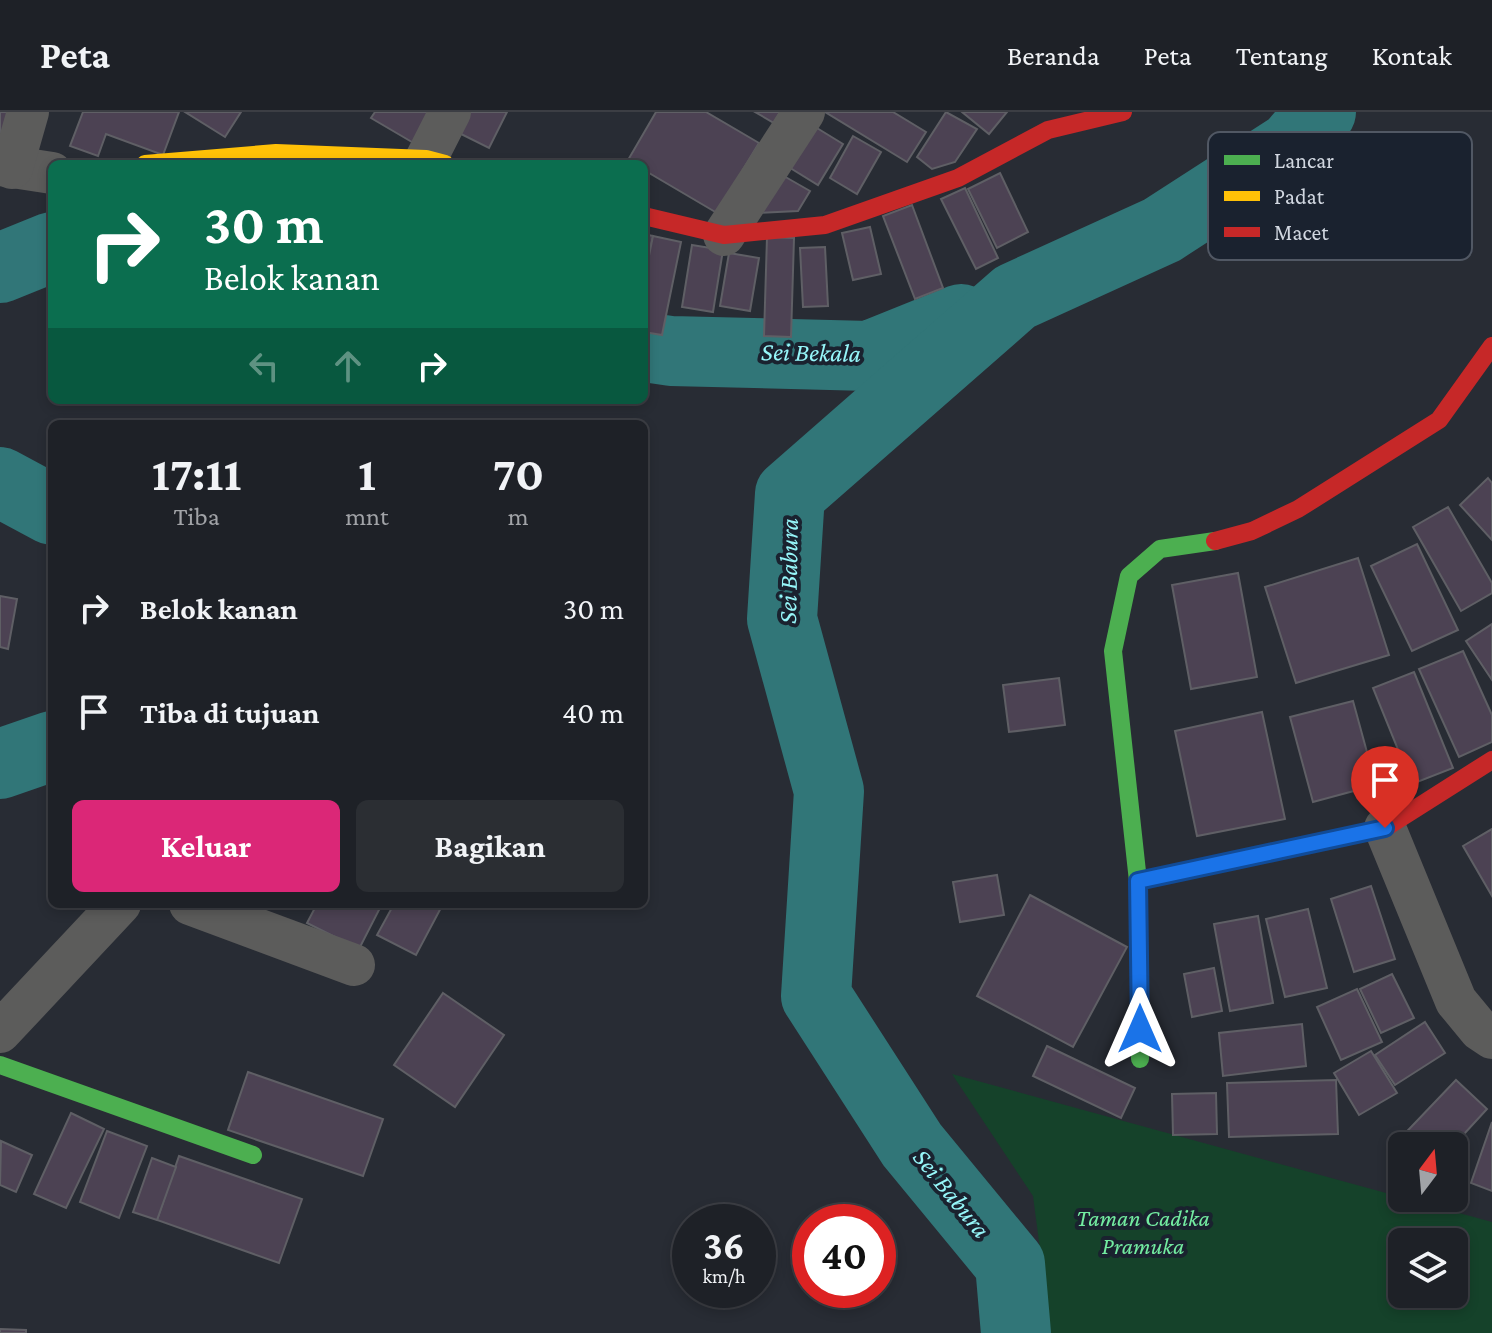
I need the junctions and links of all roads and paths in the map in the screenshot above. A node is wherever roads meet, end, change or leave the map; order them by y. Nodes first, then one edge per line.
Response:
1 (28, 112) edge
2 (450, 112) edge
3 (804, 112) edge
4 (1123, 112) edge
5 (193, 160) edge
6 (416, 160) edge
7 (436, 160) edge
8 (21, 168) edge
9 (648, 217) edge
10 (724, 235) junction
11 (1492, 346) edge
12 (1492, 760) edge
13 (1385, 828) junction
14 (1138, 881) junction
15 (116, 908) edge
16 (201, 908) edge
17 (354, 965) dead end
18 (0, 1032) edge
19 (1492, 1038) edge
20 (1140, 1059) dead end
21 (0, 1065) edge
22 (253, 1155) dead end

1 - 8 street
2 - 7 street
3 - 10 street
4 - 10 street
5 - 6 street
9 - 10 street
11 - 14 street
12 - 13 street
13 - 14 street
13 - 19 street
14 - 20 street
15 - 18 street
16 - 17 street
21 - 22 street

